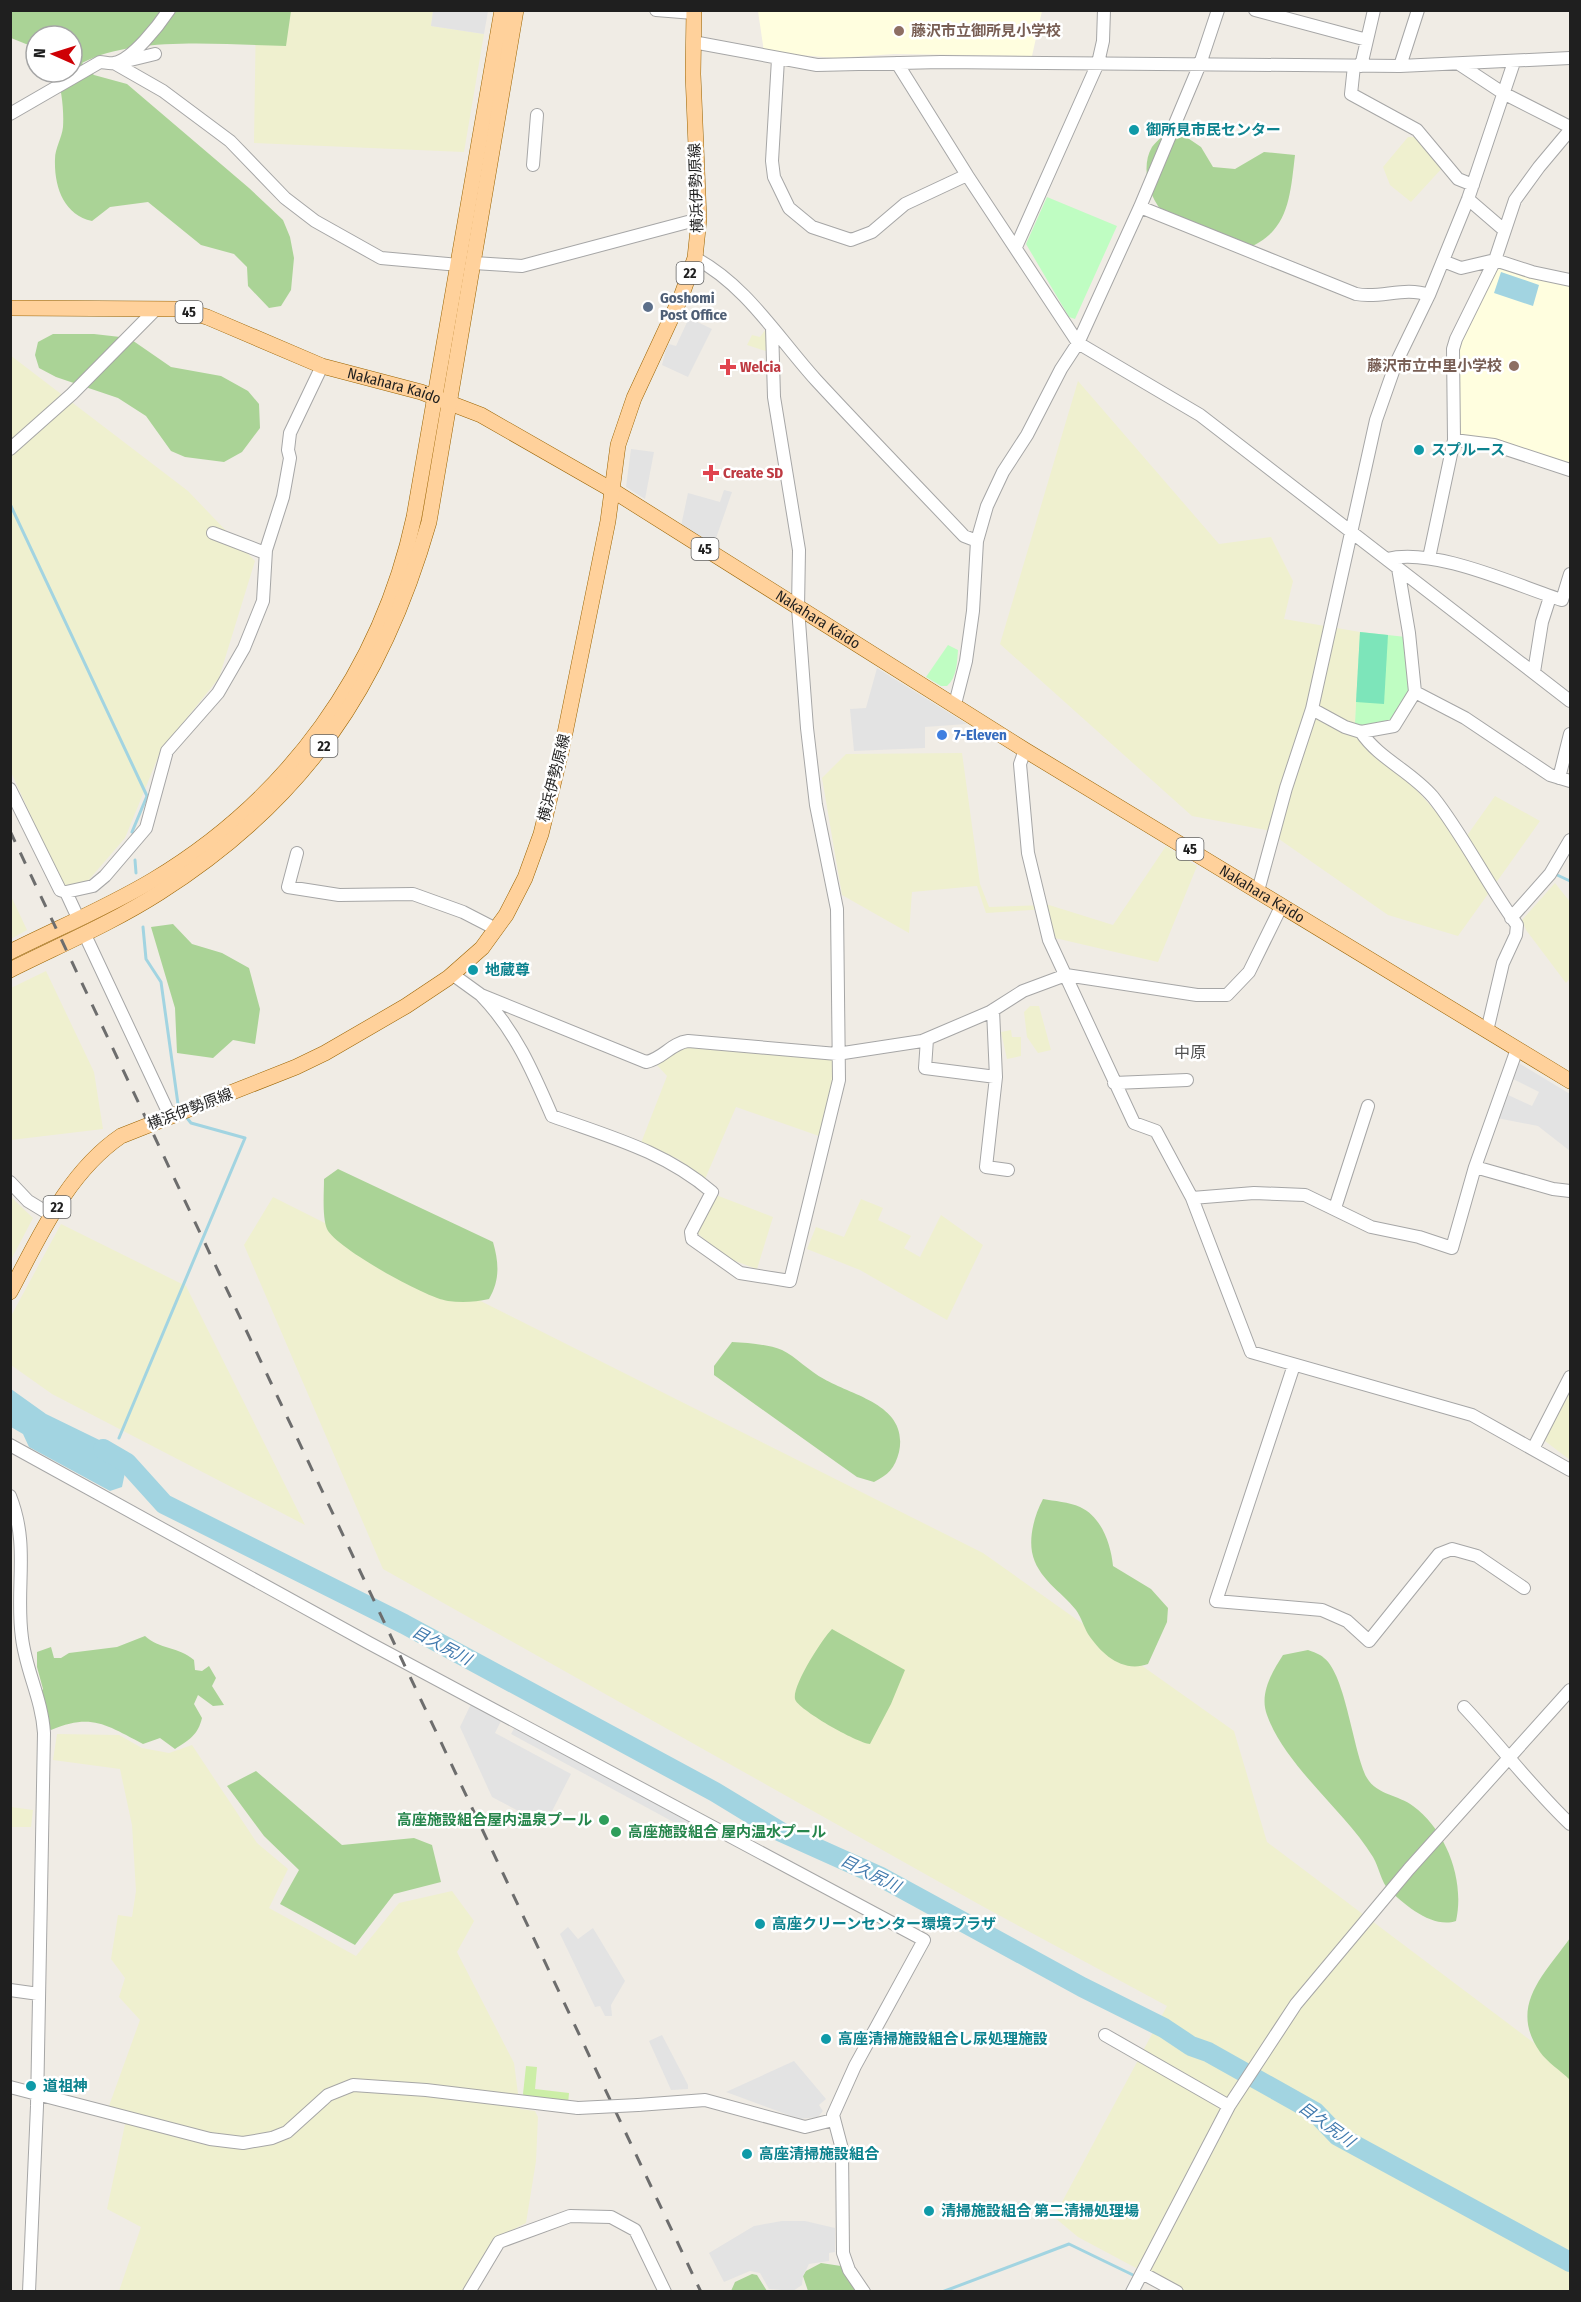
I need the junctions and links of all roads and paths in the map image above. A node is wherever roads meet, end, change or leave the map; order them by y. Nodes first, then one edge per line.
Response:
1 (169, 10) edge
2 (502, 10) edge
3 (516, 10) edge
4 (656, 10) edge
5 (1104, 10) edge
6 (1218, 10) edge
7 (1255, 10) edge
8 (1374, 10) edge
9 (1418, 10) edge
10 (694, 12) edge
11 (1367, 40) junction
12 (693, 42) junction
13 (155, 54) dead end
14 (778, 58) junction
15 (1570, 58) edge
16 (1514, 62) junction
17 (114, 63) junction
18 (897, 63) junction
19 (1098, 63) junction
20 (1200, 64) junction
21 (1459, 64) junction
22 (1358, 66) junction
23 (1400, 66) junction
24 (1503, 93) junction
25 (10, 114) edge
26 (537, 116) dead end
27 (1570, 128) edge
28 (533, 165) dead end
29 (966, 175) junction
30 (1473, 185) junction
31 (1468, 199) junction
32 (1140, 207) junction
33 (699, 219) junction
34 (1504, 230) junction
35 (1016, 247) junction
36 (694, 258) junction
37 (1495, 260) junction
38 (1443, 261) junction
39 (466, 264) junction
40 (1570, 280) edge
41 (1429, 295) junction
42 (10, 308) edge
43 (157, 308) junction
44 (772, 327) junction
45 (1078, 343) junction
46 (322, 366) junction
47 (443, 399) junction
48 (1454, 440) junction
49 (10, 449) edge
50 (1570, 470) edge
51 (612, 490) junction
52 (1352, 532) junction
53 (213, 533) dead end
54 (977, 541) junction
55 (265, 553) junction
56 (1429, 558) junction
57 (1387, 559) junction
58 (1398, 568) junction
59 (1570, 574) edge
60 (1550, 597) junction
61 (798, 608) junction
62 (1534, 672) junction
63 (1415, 692) junction
64 (1570, 701) edge
65 (955, 704) junction
66 (1312, 708) junction
67 (1361, 732) junction
68 (1570, 734) edge
69 (1025, 750) junction
70 (1565, 780) edge
71 (10, 789) edge
72 (1570, 840) edge
73 (297, 853) dead end
74 (1258, 891) junction
75 (66, 892) junction
76 (1281, 907) junction
77 (78, 918) junction
78 (1511, 918) junction
79 (496, 929) junction
80 (85, 935) junction
81 (10, 952) edge
82 (10, 970) edge
83 (452, 974) junction
84 (1066, 975) junction
85 (481, 995) junction
86 (993, 1010) junction
87 (1487, 1032) junction
88 (927, 1039) junction
89 (1517, 1049) junction
90 (837, 1054) junction
91 (996, 1077) junction
92 (1187, 1080) dead end
93 (1570, 1081) edge
94 (1114, 1083) junction
95 (1368, 1106) dead end
96 (178, 1113) junction
97 (1476, 1167) junction
98 (1008, 1170) dead end
99 (10, 1182) edge
100 (1570, 1191) edge
101 (1192, 1198) junction
102 (1335, 1208) junction
103 (51, 1215) junction
104 (10, 1292) edge
105 (1294, 1365) junction
106 (1570, 1377) edge
107 (10, 1445) edge
108 (1533, 1449) junction
109 (1570, 1470) edge
110 (10, 1496) edge
111 (1524, 1588) dead end
112 (1570, 1690) edge
113 (1464, 1707) dead end
114 (1511, 1757) junction
115 (1570, 1824) edge
116 (10, 1990) edge
117 (39, 1994) junction
118 (1106, 2035) dead end
119 (10, 2087) edge
120 (38, 2095) junction
121 (1230, 2104) junction
122 (833, 2120) junction
123 (1142, 2273) junction
124 (29, 2292) edge
125 (469, 2292) edge
126 (665, 2292) edge
127 (864, 2292) edge
128 (1132, 2292) edge
129 (1176, 2292) edge

1 - 17 street
2 - 39 main road, 22
3 - 39 main road, 22
4 - 10 street
5 - 19 street
6 - 20 street
7 - 11 street
8 - 11 street
9 - 23 street
10 - 12 main road, 横浜伊勢原線 / 22
11 - 22 street
12 - 14 street
12 - 33 main road, 横浜伊勢原線 / 22
13 - 17 street
14 - 18 street
14 - 29 street
15 - 16 street
16 - 21 street
16 - 24 street
17 - 25 street
17 - 39 street
18 - 19 street
18 - 29 street
19 - 20 street
19 - 35 street
20 - 22 street
20 - 32 street
21 - 23 street
21 - 24 street
22 - 23 street
22 - 30 street
24 - 27 street
24 - 30 street
26 - 28 street
27 - 34 street
29 - 35 street
30 - 31 street
31 - 34 street
31 - 38 street
32 - 41 street
32 - 45 street
33 - 36 main road, 横浜伊勢原線 / 22
33 - 39 street
34 - 37 street
35 - 45 street
36 - 44 street
36 - 51 main road, 横浜伊勢原線 / 22
37 - 38 street
37 - 40 street
37 - 48 street
38 - 41 street
39 - 47 main road, 22
41 - 52 street
42 - 43 main road, Nakahara Kaido / 45
43 - 46 main road, Nakahara Kaido / 45
43 - 49 street
44 - 54 street
44 - 61 street
45 - 52 street
45 - 54 street
46 - 47 main road, Nakahara Kaido / 45
46 - 55 street
47 - 51 main road, Nakahara Kaido / 45
47 - 77 main road, 22
47 - 80 main road, 22
48 - 50 street
48 - 56 street
51 - 61 main road, Nakahara Kaido / 45
51 - 79 main road, 横浜伊勢原線 / 22
52 - 57 street
52 - 66 street
53 - 55 street
54 - 65 street
55 - 75 street
56 - 57 street
56 - 60 street
57 - 58 street
58 - 62 street
58 - 63 street
59 - 60 street
60 - 62 street
61 - 65 main road, Nakahara Kaido / 45
61 - 90 street
62 - 64 street
63 - 67 street
63 - 70 street
65 - 69 main road, Nakahara Kaido / 45
66 - 67 street
66 - 74 street
67 - 78 street
68 - 70 street
69 - 74 main road, Nakahara Kaido / 45
69 - 84 street
71 - 75 street
72 - 78 street
73 - 79 street
74 - 76 main road, Nakahara Kaido / 45
75 - 77 street
76 - 84 street
76 - 87 main road, Nakahara Kaido / 45
77 - 81 main road, 22
78 - 87 street
79 - 83 main road, 横浜伊勢原線 / 22
80 - 82 main road, 22
80 - 96 street
83 - 85 street
83 - 96 main road, 横浜伊勢原線 / 22
84 - 86 street
84 - 94 street
85 - 90 street
85 - 90 street
86 - 88 street
86 - 91 street
87 - 89 main road, Nakahara Kaido / 45
88 - 90 street
88 - 91 street
89 - 93 main road, Nakahara Kaido / 45
89 - 97 street
91 - 98 street
92 - 94 street
94 - 101 street
95 - 102 street
96 - 103 main road, 横浜伊勢原線 / 22
97 - 100 street
97 - 102 street
99 - 103 street
101 - 102 street
101 - 105 street
103 - 104 main road, 横浜伊勢原線 / 22
105 - 108 street
105 - 111 street
106 - 108 street
107 - 122 street
108 - 109 street
110 - 117 street
112 - 114 street
113 - 114 street
114 - 115 street
114 - 121 street
116 - 117 street
117 - 120 street
118 - 121 street
119 - 120 street
120 - 122 street, bridge
120 - 124 street
121 - 123 street
122 - 127 street
123 - 128 street
123 - 129 street
125 - 126 street

